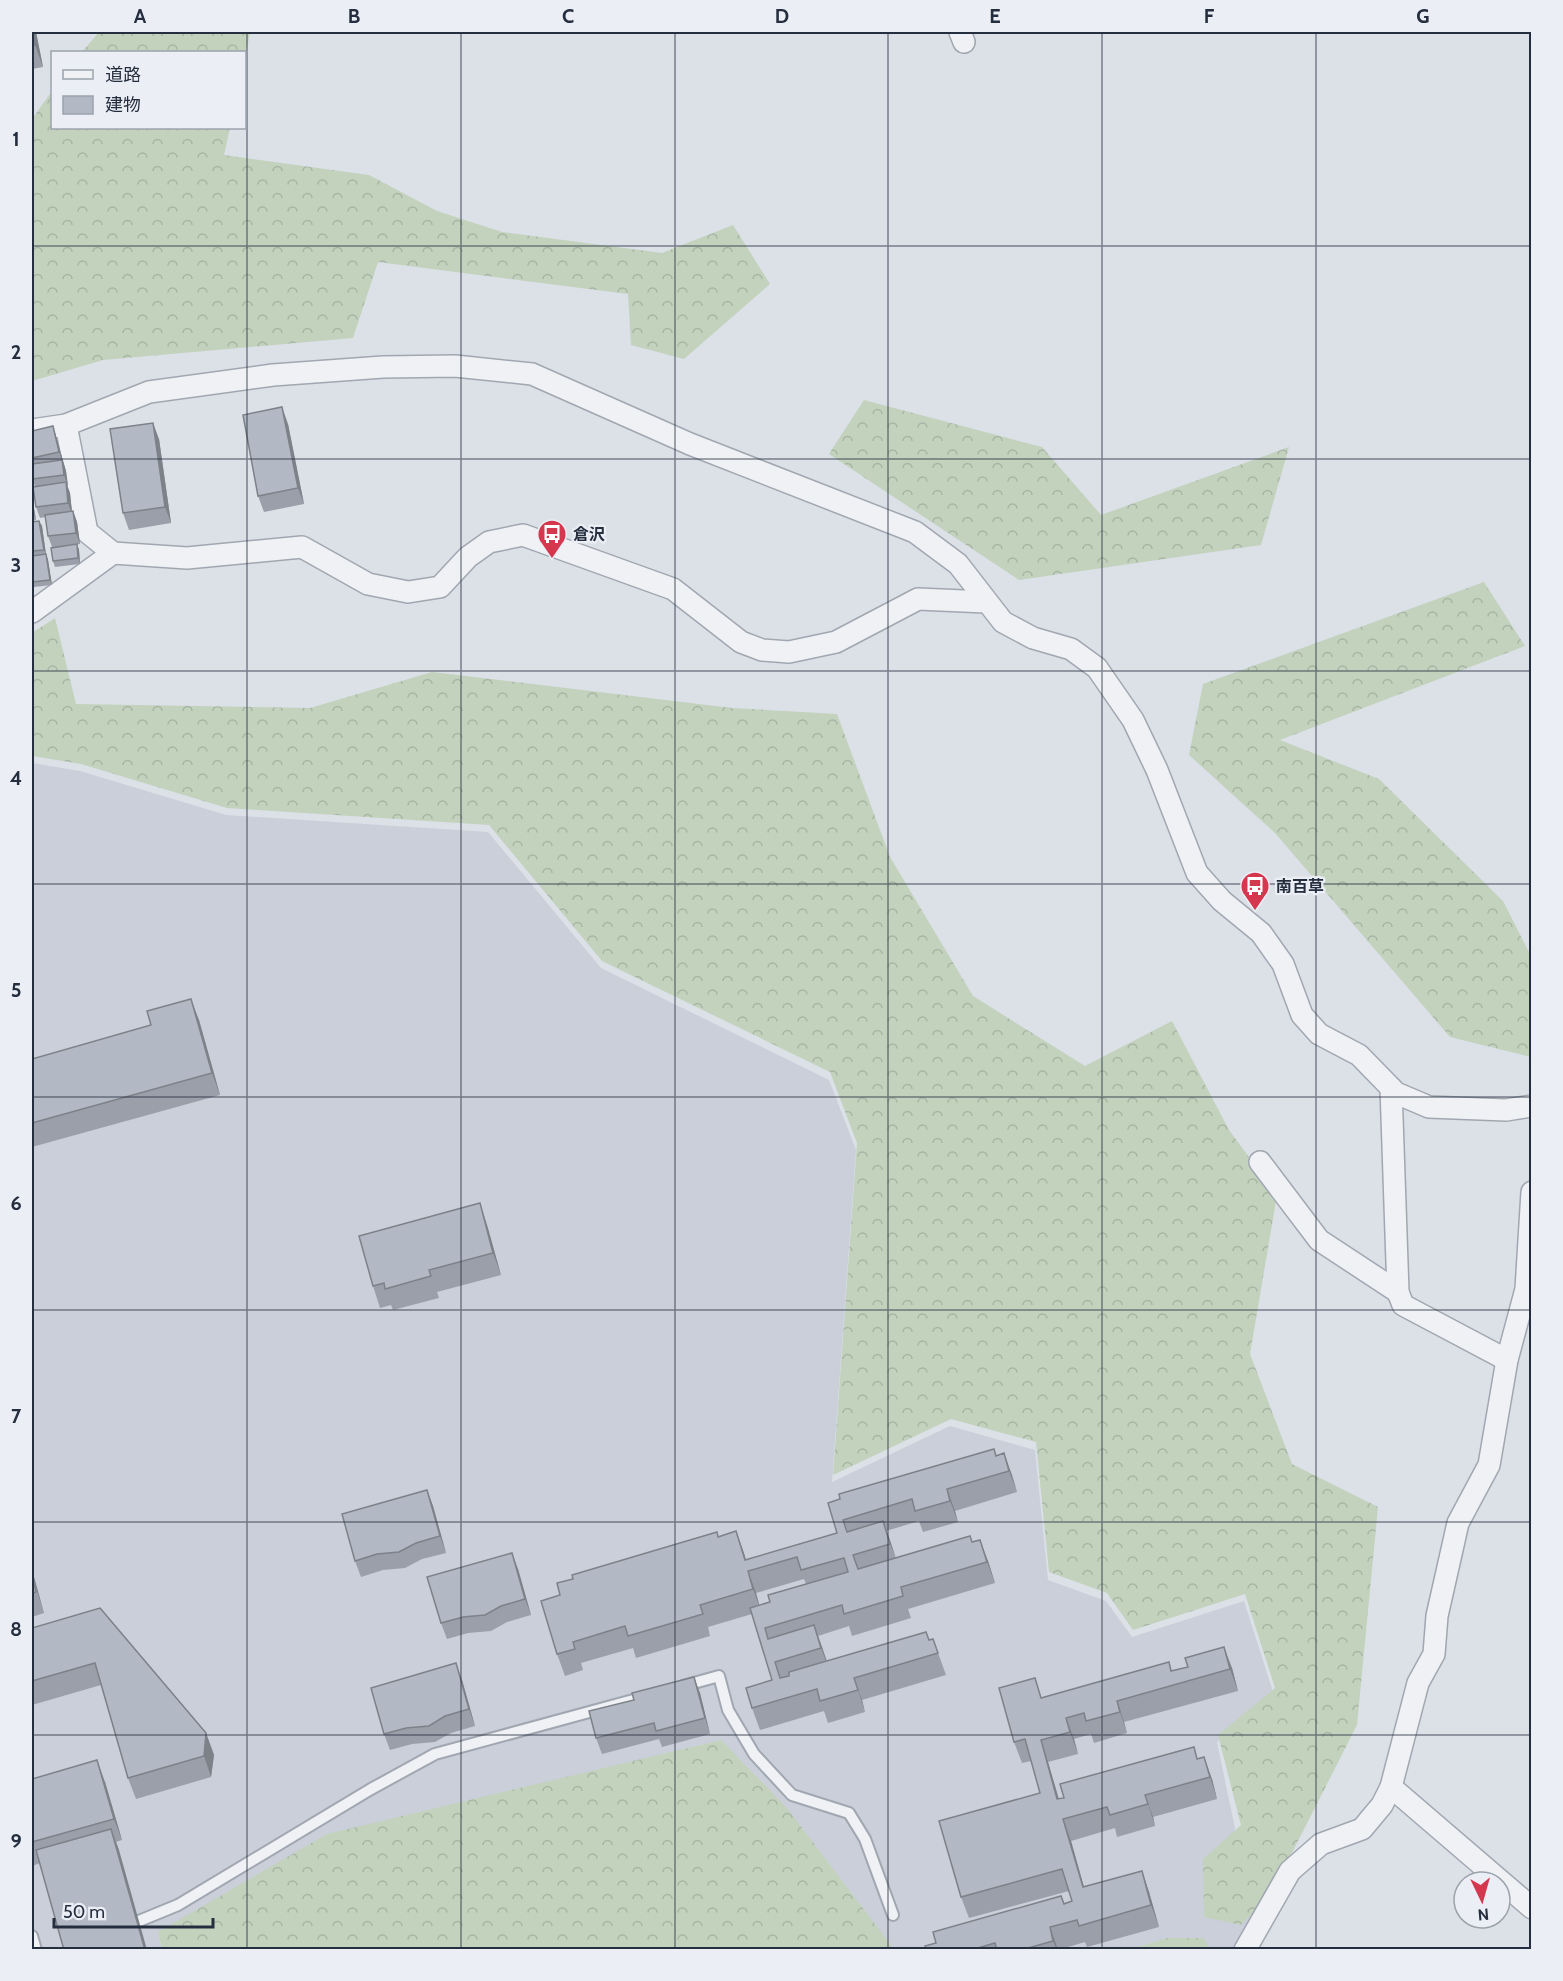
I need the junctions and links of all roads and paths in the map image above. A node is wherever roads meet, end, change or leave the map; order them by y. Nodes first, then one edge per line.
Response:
1 (66, 425) junction
2 (32, 430) edge
3 (113, 553) junction
4 (986, 602) junction
5 (32, 612) edge
6 (1391, 1088) junction
7 (1532, 1106) edge
8 (1260, 1161) dead end
9 (1532, 1192) edge
10 (1529, 1290) edge
11 (1398, 1292) junction
12 (1507, 1360) junction
13 (673, 1689) edge
14 (662, 1692) edge
15 (1391, 1787) junction
16 (1532, 1908) edge
17 (893, 1915) dead end
18 (139, 1922) edge
19 (32, 1936) edge
20 (36, 1950) edge
21 (1245, 1950) edge

1 - 2 street
1 - 3 street
1 - 4 street
3 - 4 street
3 - 5 street
4 - 6 street
6 - 7 street
6 - 11 street
8 - 11 street
9 - 10 street
10 - 12 street
11 - 12 street
12 - 15 street
13 - 17 lane
14 - 18 lane
15 - 16 street
15 - 21 street
19 - 20 lane

